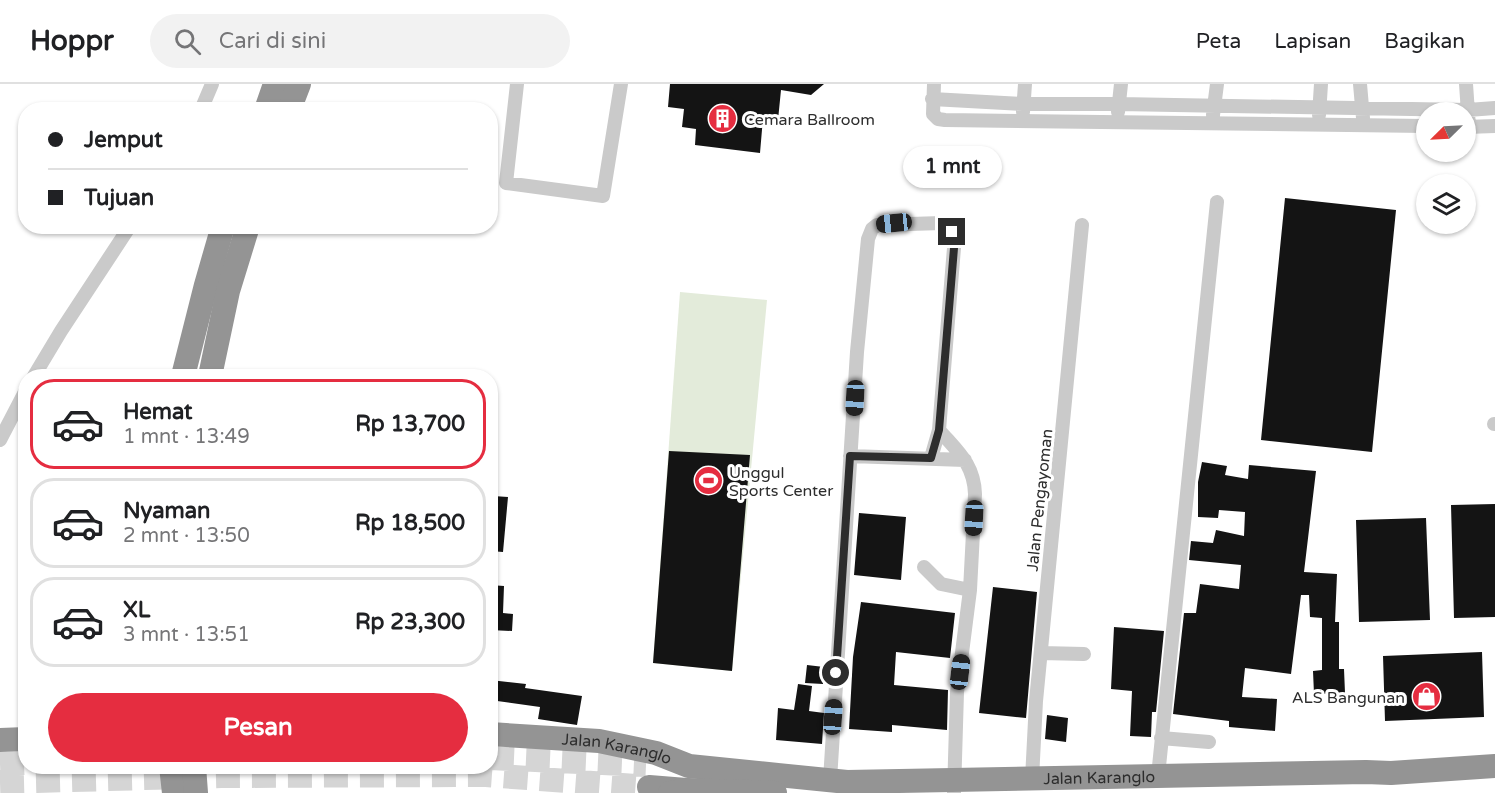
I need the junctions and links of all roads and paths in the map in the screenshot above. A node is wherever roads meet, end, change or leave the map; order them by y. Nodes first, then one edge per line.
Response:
1 (212, 84) edge
2 (275, 84) edge
3 (299, 84) edge
4 (517, 84) edge
5 (621, 84) edge
6 (934, 84) edge
7 (1025, 84) edge
8 (1121, 84) edge
9 (1217, 84) edge
10 (1321, 84) edge
11 (1360, 84) edge
12 (1466, 84) edge
13 (932, 99) junction
14 (204, 102) edge
15 (269, 102) edge
16 (292, 102) edge
17 (1467, 102) edge
18 (1023, 104) junction
19 (1119, 104) junction
20 (1214, 106) junction
21 (1319, 108) junction
22 (1495, 108) edge
23 (1363, 109) junction
24 (1476, 109) edge
25 (1416, 110) edge
26 (1023, 122) junction
27 (1116, 123) junction
28 (1212, 124) junction
29 (1319, 124) junction
30 (1363, 125) junction
31 (1416, 126) edge
32 (1495, 126) edge
33 (1476, 127) edge
34 (1217, 202) dead end
35 (1082, 225) dead end
36 (125, 234) edge
37 (221, 234) edge
38 (245, 234) edge
39 (247, 234) edge
40 (38, 369) edge
41 (185, 369) edge
42 (211, 369) edge
43 (224, 369) edge
44 (18, 405) edge
45 (939, 430) junction
46 (0, 440) edge
47 (850, 456) junction
48 (931, 458) junction
49 (965, 460) junction
50 (924, 567) dead end
51 (970, 590) junction
52 (1041, 653) junction
53 (1084, 654) dead end
54 (498, 735) edge
55 (1161, 738) junction
56 (18, 740) edge
57 (0, 741) edge
58 (1209, 742) dead end
59 (1495, 766) edge
60 (172, 774) edge
61 (194, 774) edge
62 (1158, 776) junction
63 (1032, 779) junction
64 (668, 780) edge
65 (830, 780) junction
66 (1495, 783) edge
67 (953, 787) edge
68 (174, 793) edge
69 (195, 793) edge
70 (775, 793) edge
71 (1112, 793) edge

1 - 14 street
2 - 15 highway
3 - 16 highway
4 - 5 street
6 - 13 street
7 - 18 street
8 - 19 street
9 - 20 street
10 - 21 street
11 - 23 street
12 - 17 street
13 - 18 street
13 - 26 street
18 - 19 street
18 - 26 street
19 - 20 street
19 - 27 street
20 - 21 street
20 - 28 street
21 - 23 street
21 - 29 street
22 - 24 street
23 - 25 street
23 - 30 street
26 - 27 street
27 - 28 street
28 - 29 street
29 - 30 street
30 - 31 street
32 - 33 street
34 - 55 street
35 - 52 street, Jalan Pengayoman
36 - 40 street
37 - 41 highway
38 - 42 highway
39 - 43 highway
44 - 46 street
45 - 47 street
45 - 48 street
45 - 49 street
47 - 48 street
47 - 65 street
48 - 49 street
49 - 51 street
50 - 51 street
51 - 67 street
52 - 53 street
52 - 63 street, Jalan Pengayoman
54 - 64 highway, Jalan Karanglo
55 - 58 street
55 - 62 street
56 - 57 highway
59 - 62 highway, Jalan Karanglo
60 - 68 highway
61 - 69 highway
62 - 63 highway, Jalan Karanglo
63 - 67 highway, Jalan Karanglo
64 - 65 highway, Jalan Karanglo
64 - 70 highway, Jalan Karanglo
65 - 67 highway, Jalan Karanglo
66 - 71 highway, Jalan Karanglo

